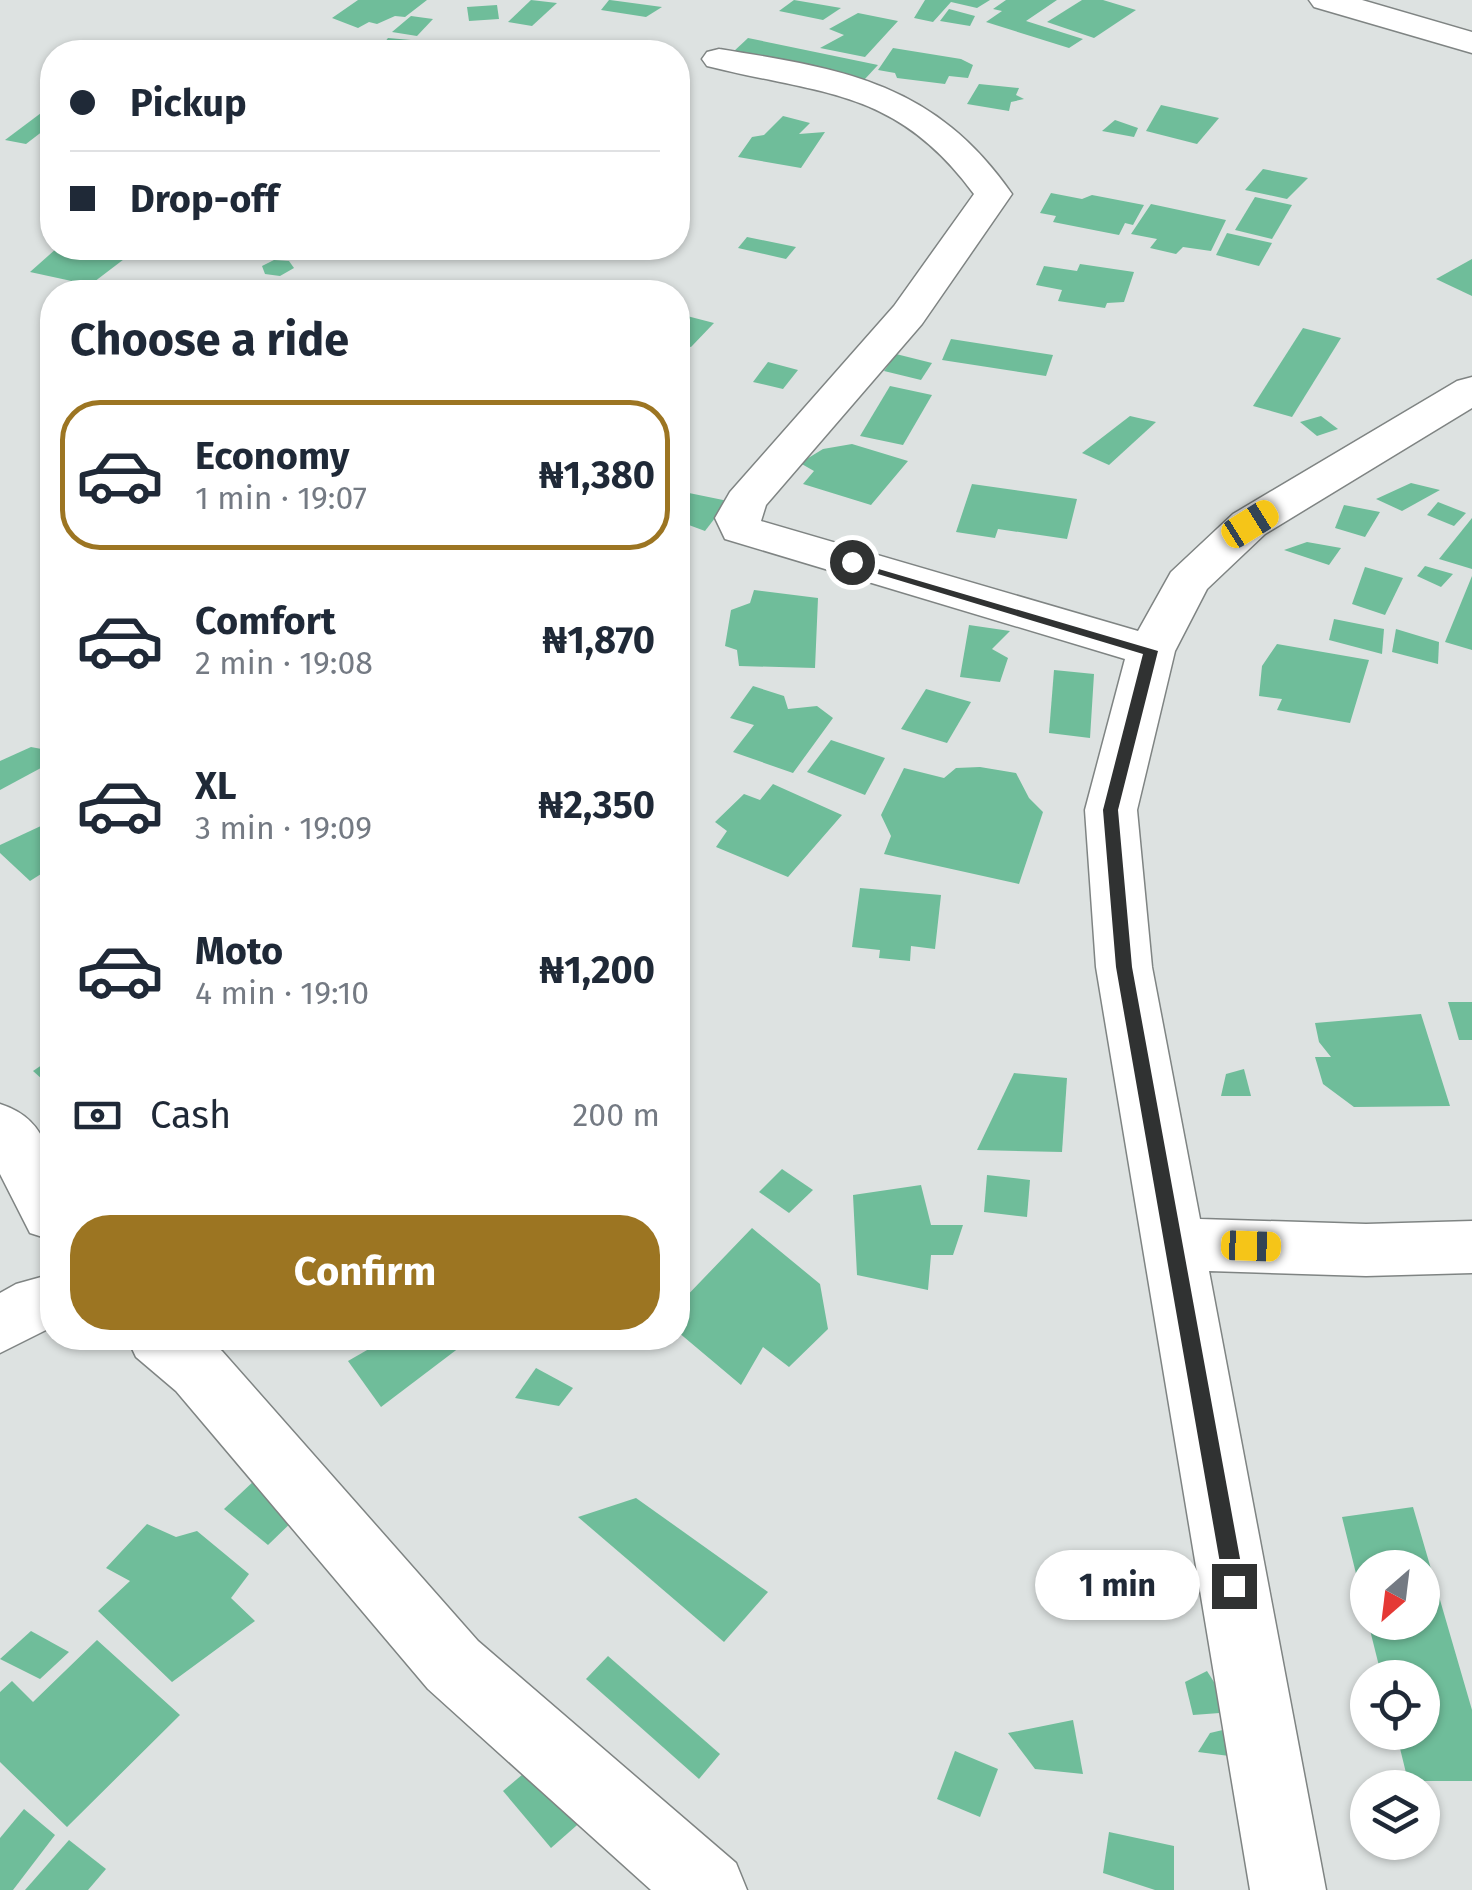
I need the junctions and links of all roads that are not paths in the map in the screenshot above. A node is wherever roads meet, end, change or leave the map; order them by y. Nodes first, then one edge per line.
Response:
1 (1326, 0) edge
2 (1472, 43) edge
3 (719, 60) dead end
4 (1472, 390) edge
5 (1151, 651) junction
6 (0, 1126) edge
7 (40, 1188) edge
8 (1174, 1244) junction
9 (1472, 1247) edge
10 (174, 1350) edge
11 (708, 1890) edge
12 (1288, 1890) edge

1 - 2 street
3 - 5 street
4 - 5 street
5 - 8 street
6 - 7 street
8 - 9 street
8 - 12 street
10 - 11 street

